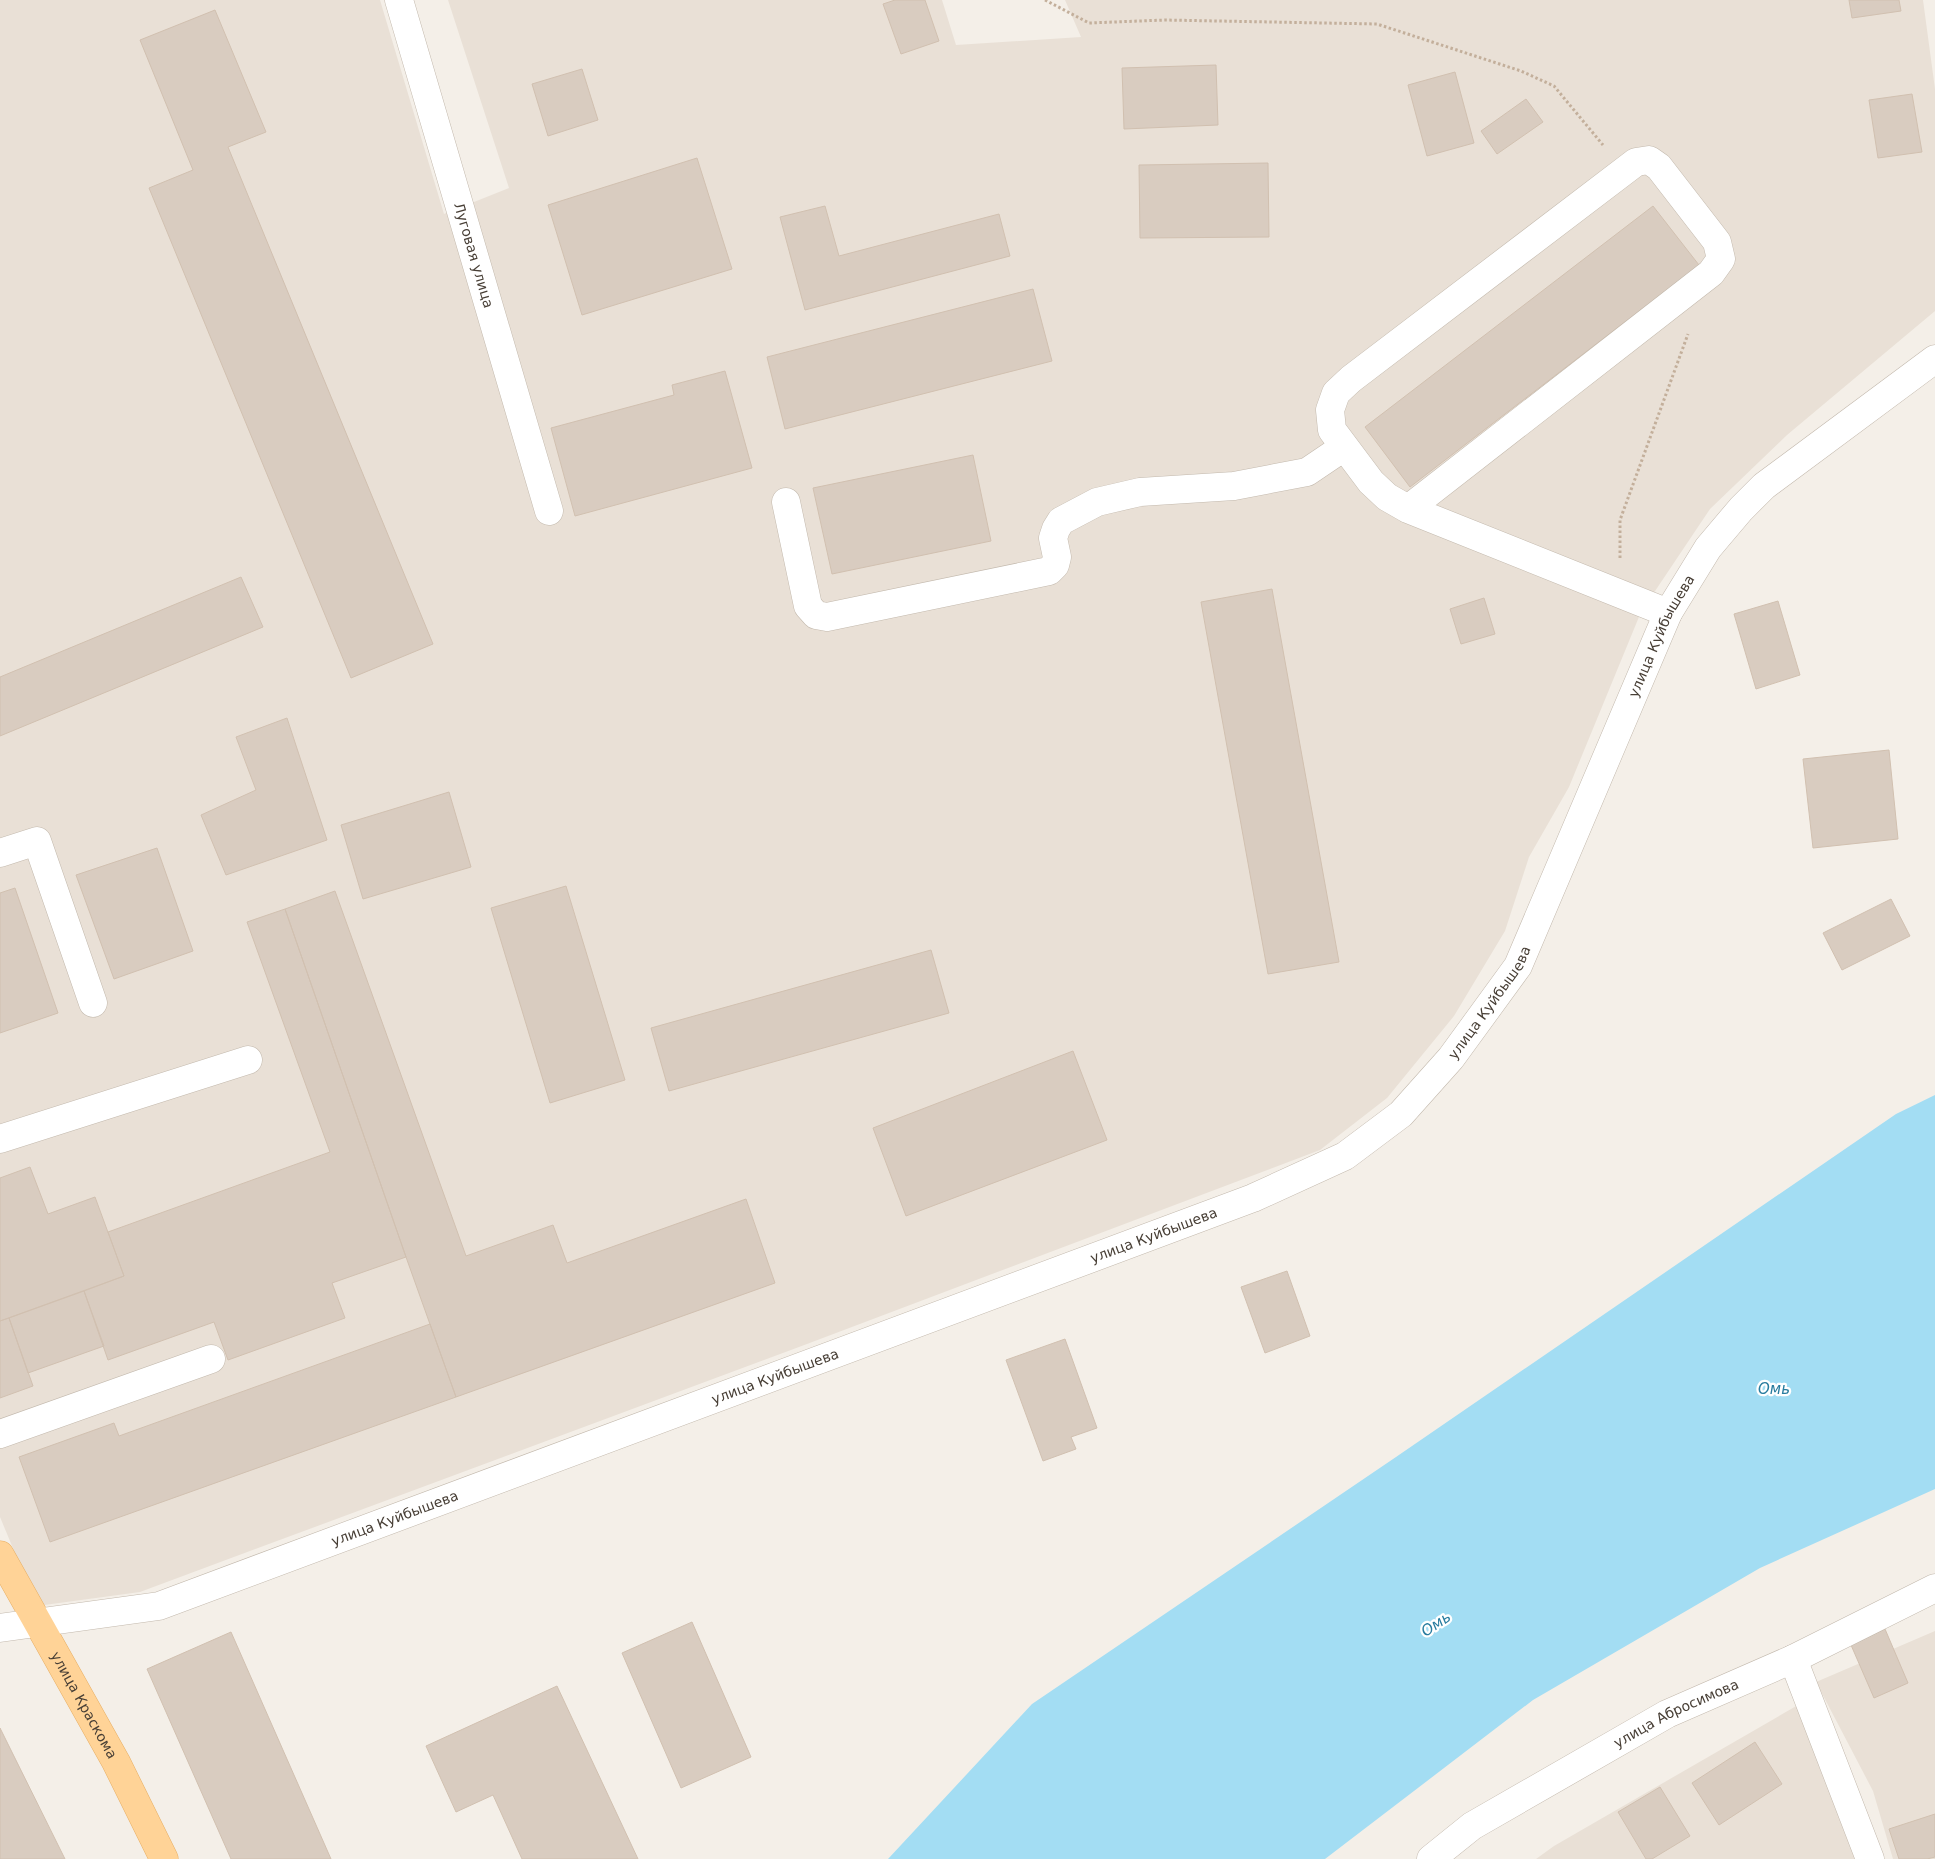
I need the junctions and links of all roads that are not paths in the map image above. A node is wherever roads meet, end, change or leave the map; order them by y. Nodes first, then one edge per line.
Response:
1 (399, 0) edge
2 (1935, 359) edge
3 (1344, 447) junction
4 (786, 502) dead end
5 (1408, 509) junction
6 (549, 511) dead end
7 (1668, 613) junction
8 (0, 853) edge
9 (93, 1003) dead end
10 (248, 1060) dead end
11 (0, 1139) edge
12 (211, 1359) dead end
13 (0, 1434) edge
14 (0, 1556) edge
15 (1935, 1588) edge
16 (39, 1623) junction
17 (0, 1628) edge
18 (1793, 1658) junction
19 (164, 1859) edge
20 (1431, 1859) edge
21 (1870, 1859) edge

1 - 6 street, Луговая улица
2 - 7 street, улица Куйбышева
3 - 4 street
3 - 5 street
3 - 5 street
5 - 7 street
7 - 16 street, улица Куйбышева
8 - 9 street
10 - 11 street
12 - 13 street
14 - 16 main road, улица Краскома
15 - 18 street, улица Абросимова
16 - 17 street, улица Куйбышева
16 - 19 main road, улица Краскома
18 - 20 street, улица Абросимова
18 - 21 street

